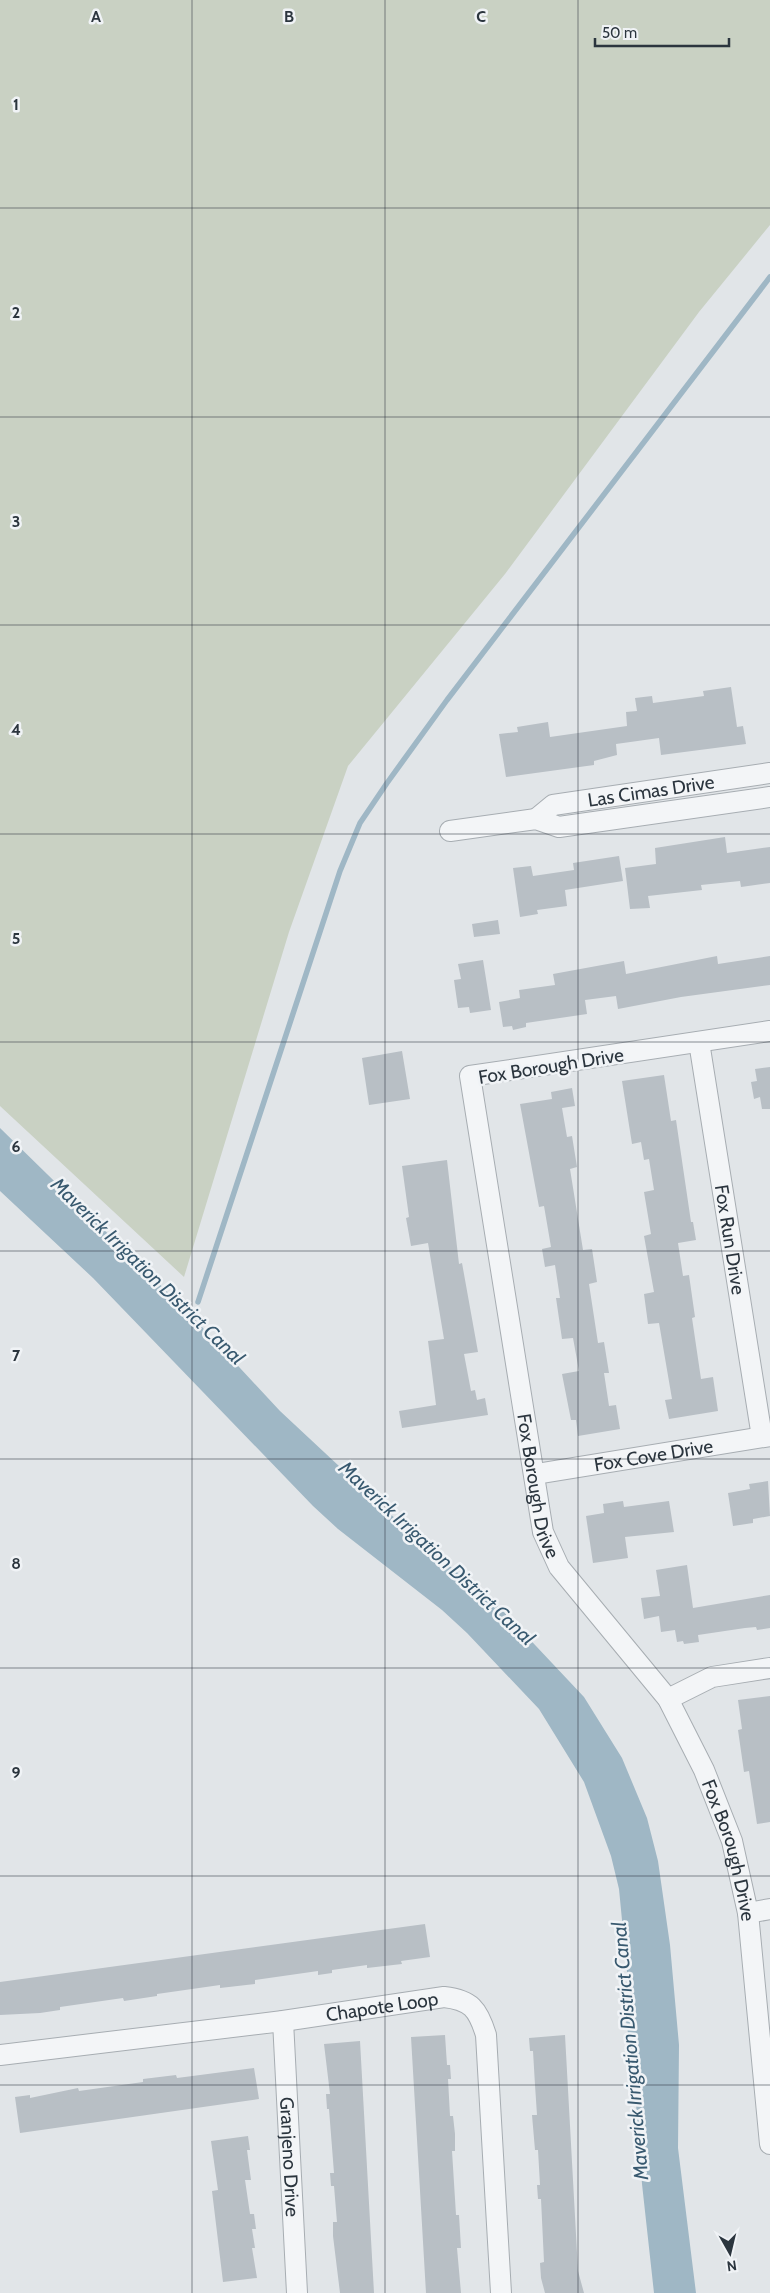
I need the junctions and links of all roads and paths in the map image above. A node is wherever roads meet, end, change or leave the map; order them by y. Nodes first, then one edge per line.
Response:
1 (770, 773) edge
2 (747, 776) junction
3 (650, 790) junction
4 (770, 797) edge
5 (750, 800) junction
6 (654, 813) junction
7 (536, 819) junction
8 (450, 831) dead end
9 (770, 1031) edge
10 (699, 1042) junction
11 (766, 1437) edge
12 (536, 1474) junction
13 (770, 1668) edge
14 (668, 1699) junction
15 (770, 1909) edge
16 (748, 1912) junction
17 (283, 2020) junction
18 (0, 2055) edge
19 (770, 2144) edge
20 (297, 2293) edge
21 (501, 2293) edge

1 - 2 street, Las Cimas Drive
2 - 3 street, Las Cimas Drive
2 - 5 street
3 - 6 street
3 - 7 street, Las Cimas Drive
4 - 5 street, Las Cimas Drive
5 - 6 street, Las Cimas Drive
6 - 7 street, Las Cimas Drive
7 - 8 street, Las Cimas Drive
9 - 10 street, Fox Borough Drive
10 - 11 street, Fox Run Drive
10 - 12 street, Fox Borough Drive
11 - 12 street, Fox Cove Drive
12 - 14 street, Fox Borough Drive
13 - 14 street
14 - 16 street, Fox Borough Drive
15 - 16 street
16 - 19 street, Fox Borough Drive
17 - 18 street, Chapote Loop
17 - 20 street, Granjeno Drive
17 - 21 street, Chapote Loop

